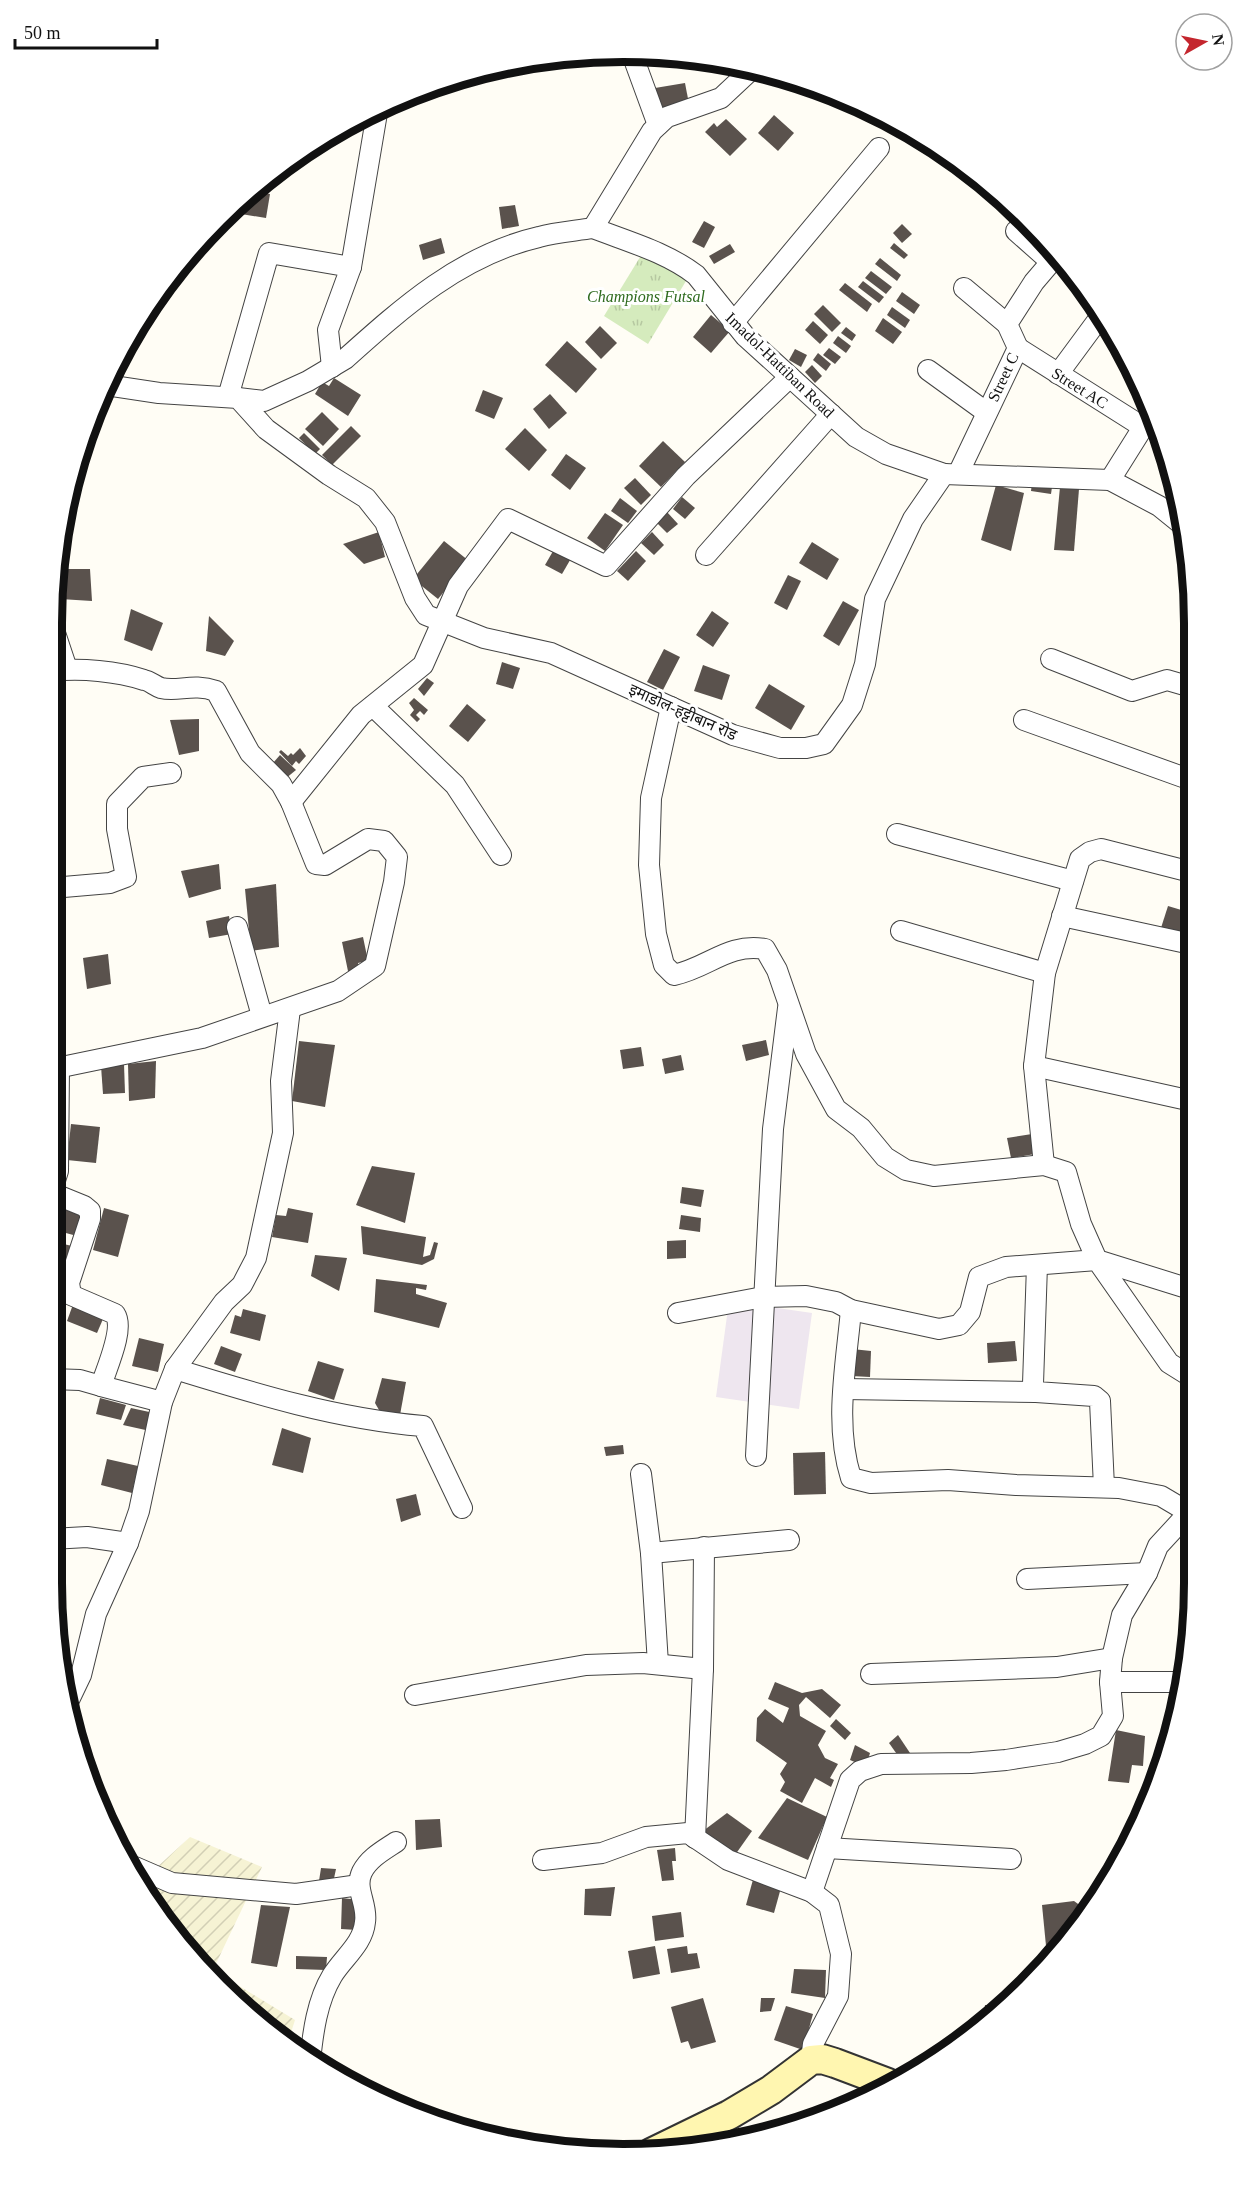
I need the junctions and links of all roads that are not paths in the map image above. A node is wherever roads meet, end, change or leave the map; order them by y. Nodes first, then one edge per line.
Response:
1 (635, 62) edge
2 (745, 75) edge
3 (376, 119) edge
4 (658, 125) junction
5 (879, 148) dead end
6 (593, 228) junction
7 (1052, 261) edge
8 (351, 267) junction
9 (964, 288) dead end
10 (1096, 321) edge
11 (733, 323) junction
12 (1007, 324) junction
13 (1018, 348) junction
14 (332, 367) junction
15 (928, 370) dead end
16 (1058, 374) junction
17 (790, 377) junction
18 (114, 386) edge
19 (233, 398) junction
20 (986, 412) junction
21 (831, 414) junction
22 (1146, 419) edge
23 (1147, 422) edge
24 (951, 474) junction
25 (1110, 480) junction
26 (1175, 519) edge
27 (706, 555) dead end
28 (440, 622) junction
29 (1051, 659) dead end
30 (62, 670) edge
31 (1184, 685) edge
32 (373, 706) junction
33 (671, 707) junction
34 (1024, 720) dead end
35 (171, 773) dead end
36 (1184, 777) edge
37 (291, 802) junction
38 (897, 834) dead end
39 (501, 855) dead end
40 (1184, 870) edge
41 (1073, 881) junction
42 (62, 887) edge
43 (1062, 916) junction
44 (237, 927) dead end
45 (901, 931) dead end
46 (1184, 942) edge
47 (1045, 973) junction
48 (788, 1002) junction
49 (290, 1009) junction
50 (262, 1016) junction
51 (1034, 1066) junction
52 (62, 1067) edge
53 (1184, 1099) edge
54 (1044, 1165) junction
55 (62, 1197) edge
56 (1097, 1260) junction
57 (1037, 1265) junction
58 (1184, 1287) edge
59 (763, 1297) junction
60 (851, 1310) junction
61 (678, 1313) dead end
62 (175, 1369) junction
63 (1184, 1372) edge
64 (62, 1379) edge
65 (100, 1386) junction
66 (844, 1389) junction
67 (1036, 1392) junction
68 (162, 1402) junction
69 (756, 1456) dead end
70 (641, 1474) dead end
71 (1104, 1487) junction
72 (1184, 1507) edge
73 (462, 1508) dead end
74 (1184, 1518) edge
75 (62, 1538) edge
76 (789, 1540) dead end
77 (128, 1543) junction
78 (704, 1547) junction
79 (651, 1553) junction
80 (1147, 1573) junction
81 (1027, 1579) dead end
82 (1112, 1658) junction
83 (657, 1664) junction
84 (703, 1669) junction
85 (73, 1674) edge
86 (871, 1674) dead end
87 (1110, 1682) junction
88 (1176, 1682) edge
89 (415, 1695) dead end
90 (695, 1838) junction
91 (396, 1842) dead end
92 (827, 1848) junction
93 (1011, 1858) dead end
94 (543, 1860) dead end
95 (140, 1869) edge
96 (359, 1885) junction
97 (812, 1892) junction
98 (312, 2051) edge
99 (812, 2060) junction
100 (882, 2081) edge
101 (674, 2142) edge

1 - 4 street
2 - 4 street
3 - 8 street
4 - 6 street
5 - 11 street
6 - 11 street, Imadol-Hattiban Road
6 - 14 street
7 - 12 street
8 - 14 street
8 - 19 street
9 - 12 street
10 - 16 street
11 - 17 street, Imadol-Hattiban Road
12 - 13 street, Street C
13 - 16 street, Street AC
13 - 20 street, Street C
14 - 19 street
15 - 20 street
16 - 22 street, Street AC
17 - 21 street, Imadol-Hattiban Road
17 - 28 street
18 - 19 street
19 - 28 street, इमाडोल-हट्टीबान रोड
20 - 24 street, Street C
21 - 24 street, Imadol-Hattiban Road
21 - 27 street
23 - 25 street
24 - 25 street
24 - 33 street, इमाडोल-हट्टीबान रोड
25 - 26 street
28 - 32 street
28 - 33 street, इमाडोल-हट्टीबान रोड
29 - 31 street
30 - 37 street
32 - 37 street
32 - 39 street
33 - 48 street
34 - 36 street
35 - 42 street
37 - 49 street
38 - 41 street
40 - 41 street
41 - 43 street
43 - 46 street
43 - 47 street
44 - 50 street
45 - 47 street
47 - 51 street
48 - 54 street
48 - 59 street
49 - 50 street
49 - 62 street
50 - 52 street
51 - 53 street
51 - 54 street
54 - 56 street
55 - 65 street
56 - 57 street
56 - 58 street
56 - 63 street
57 - 60 street
57 - 67 street
59 - 60 street
59 - 61 street
59 - 69 street
60 - 66 street
62 - 68 street
62 - 73 street
64 - 65 street
65 - 68 street
66 - 67 street
66 - 71 street
67 - 71 street
68 - 77 street
70 - 79 street
71 - 72 street
74 - 80 street
75 - 77 street
76 - 78 street
77 - 85 street
78 - 79 street
78 - 84 street
79 - 83 street
80 - 81 street
80 - 82 street
82 - 86 street
82 - 87 street
83 - 84 street
83 - 89 street
84 - 90 street
87 - 88 street
87 - 92 street
90 - 94 street
90 - 97 street
91 - 96 street
92 - 93 street
92 - 97 street
95 - 96 street
96 - 98 street
97 - 99 street
99 - 100 street
99 - 101 street

